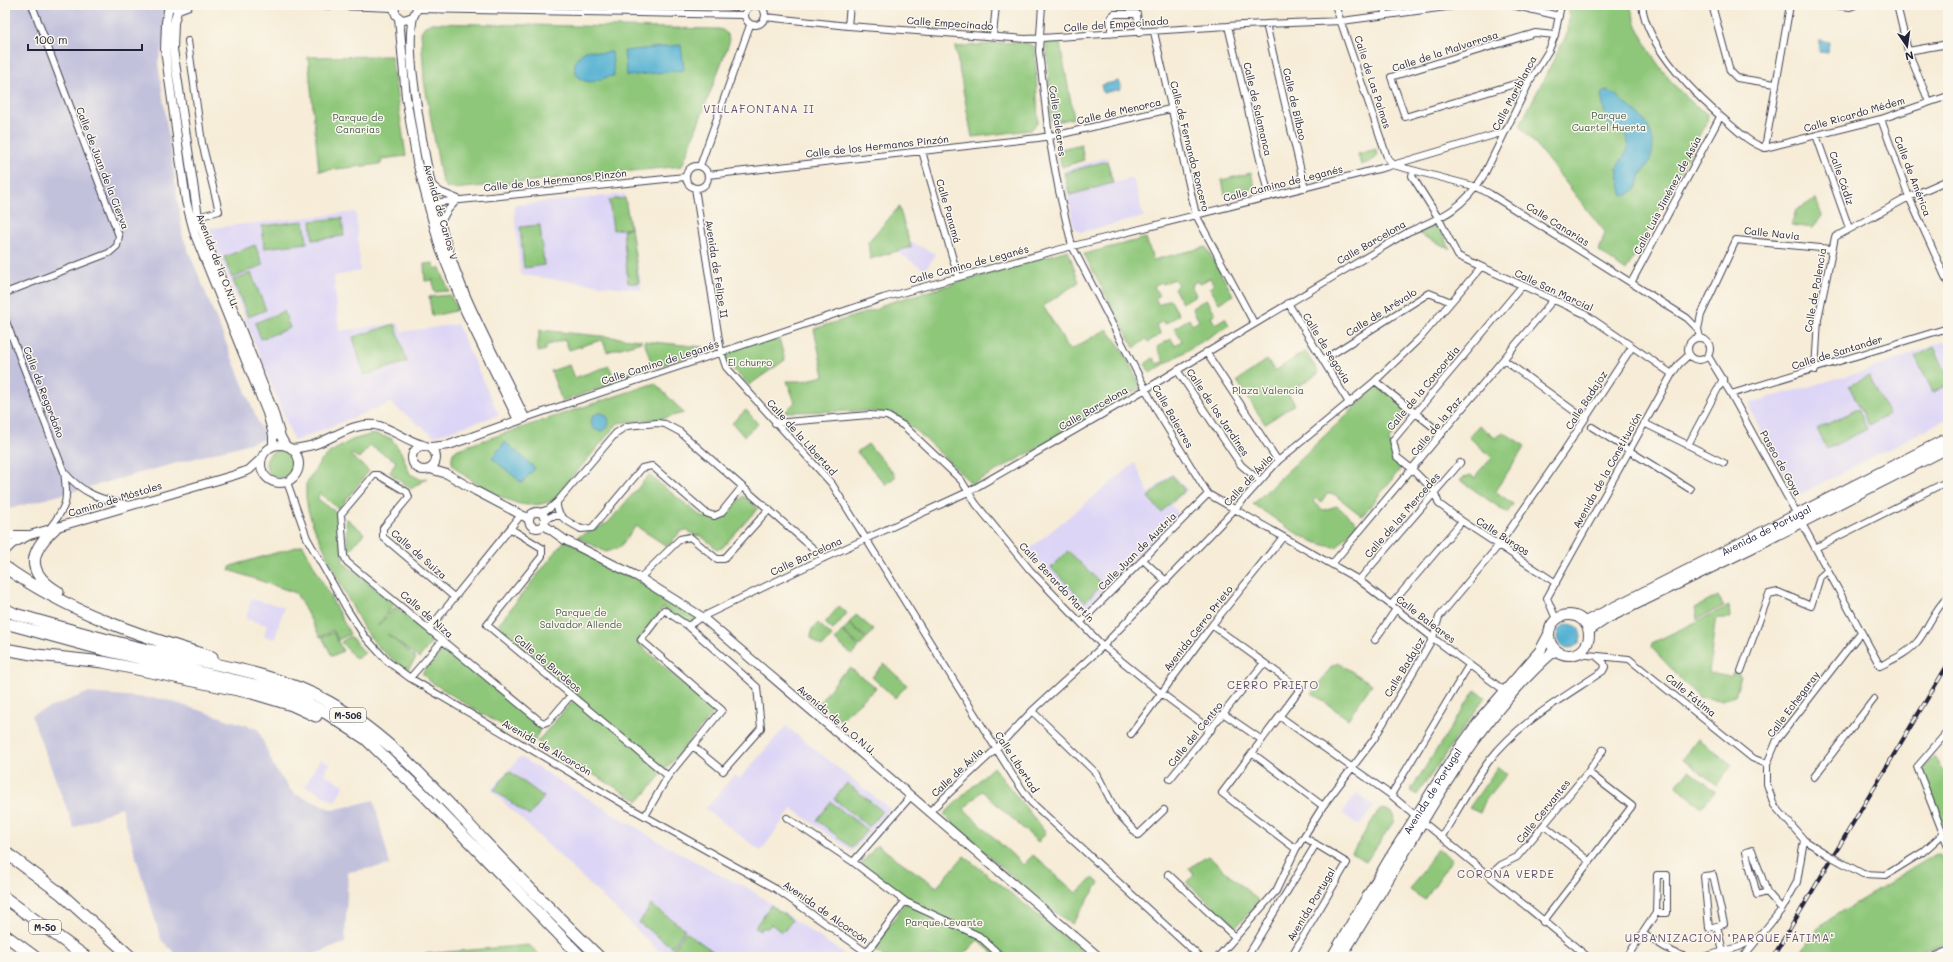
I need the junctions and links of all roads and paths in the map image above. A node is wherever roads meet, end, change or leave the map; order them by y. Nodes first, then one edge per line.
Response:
1 (32, 5) edge
2 (169, 5) edge
3 (188, 5) edge
4 (314, 5) edge
5 (753, 5) edge
6 (850, 5) edge
7 (996, 5) edge
8 (1042, 5) edge
9 (1335, 5) edge
10 (1384, 5) edge
11 (1461, 5) edge
12 (1512, 5) edge
13 (1560, 5) edge
14 (1642, 5) edge
15 (1712, 5) edge
16 (1790, 5) edge
17 (1834, 5) edge
18 (1855, 5) edge
19 (1897, 5) edge
20 (175, 6) edge
21 (762, 6) edge
22 (394, 7) edge
23 (417, 7) edge
24 (1437, 7) edge
25 (495, 8) edge
26 (507, 8) edge
27 (744, 15) junction
28 (1385, 15) junction
29 (1559, 16) junction
30 (413, 17) junction
31 (765, 17) junction
32 (399, 18) junction
33 (1342, 21) junction
34 (1266, 24) junction
35 (750, 25) junction
36 (848, 26) junction
37 (1228, 26) junction
38 (1154, 32) junction
39 (1139, 33) junction
40 (1112, 34) junction
41 (993, 35) junction
42 (1555, 35) junction
43 (1039, 39) junction
44 (188, 41) dead end
45 (1948, 44) edge
46 (1908, 51) junction
47 (1531, 79) junction
48 (1775, 84) junction
49 (1948, 96) edge
50 (1929, 102) junction
51 (1170, 109) junction
52 (1720, 117) junction
53 (1881, 119) junction
54 (1504, 132) junction
55 (1816, 135) junction
56 (1049, 137) junction
57 (1765, 148) junction
58 (922, 151) junction
59 (1393, 165) junction
60 (700, 166) junction
61 (1413, 171) junction
62 (708, 175) junction
63 (685, 178) junction
64 (1948, 180) edge
65 (430, 183) junction
66 (1477, 187) junction
67 (695, 188) junction
68 (1304, 188) junction
69 (1269, 197) junction
70 (1909, 197) junction
71 (458, 199) junction
72 (431, 203) junction
73 (1196, 215) junction
74 (198, 216) junction
75 (1439, 219) junction
76 (440, 224) junction
77 (1849, 228) junction
78 (1072, 246) junction
79 (1831, 249) junction
80 (1481, 267) junction
81 (958, 277) junction
82 (1631, 283) junction
83 (1948, 283) edge
84 (1522, 286) junction
85 (5, 293) edge
86 (1553, 300) junction
87 (1451, 302) junction
88 (1288, 303) junction
89 (5, 319) edge
90 (1254, 323) junction
91 (1698, 328) junction
92 (1948, 328) edge
93 (1700, 338) junction
94 (1632, 347) junction
95 (720, 352) junction
96 (1206, 352) junction
97 (1690, 355) junction
98 (1708, 356) junction
99 (1323, 360) junction
100 (1504, 360) junction
101 (1177, 370) junction
102 (1814, 370) junction
103 (1672, 374) junction
104 (1723, 378) junction
105 (1375, 380) junction
106 (1146, 389) junction
107 (1731, 394) junction
108 (1349, 402) junction
109 (1414, 413) junction
110 (521, 419) junction
111 (1586, 419) junction
112 (775, 423) junction
113 (1644, 423) junction
114 (1592, 428) dead end
115 (1442, 434) junction
116 (401, 437) junction
117 (1948, 438) edge
118 (314, 445) junction
119 (449, 445) junction
120 (273, 446) junction
121 (427, 446) junction
122 (1688, 446) junction
123 (289, 447) junction
124 (1948, 448) edge
125 (1629, 450) junction
126 (412, 455) junction
127 (298, 458) junction
128 (437, 458) junction
129 (261, 459) junction
130 (1278, 461) junction
131 (1460, 463) dead end
132 (1724, 463) dead end
133 (430, 469) junction
134 (1412, 469) junction
135 (64, 472) junction
136 (263, 473) junction
137 (447, 474) junction
138 (235, 475) junction
139 (378, 475) joint
140 (1260, 481) junction
141 (1948, 481) edge
142 (287, 482) junction
143 (742, 487) junction
144 (1690, 489) dead end
145 (1434, 491) junction
146 (968, 492) junction
147 (1208, 494) junction
148 (557, 502) junction
149 (1439, 504) joint
150 (130, 505) junction
151 (768, 509) junction
152 (1235, 509) junction
153 (540, 512) junction
154 (521, 515) junction
155 (560, 516) junction
156 (529, 519) junction
157 (1800, 519) junction
158 (1462, 521) junction
159 (544, 523) junction
160 (511, 528) junction
161 (52, 529) junction
162 (5, 535) edge
163 (30, 535) junction
164 (1283, 536) junction
165 (866, 539) junction
166 (1499, 545) junction
167 (1815, 548) junction
168 (5, 551) edge
169 (824, 558) junction
170 (1143, 560) junction
171 (1332, 564) junction
172 (5, 567) edge
173 (1827, 571) junction
174 (640, 578) junction
175 (1359, 580) junction
176 (1166, 581) junction
177 (1556, 583) junction
178 (454, 597) junction
179 (1948, 597) edge
180 (1393, 607) junction
181 (10, 612) edge
182 (702, 617) junction
183 (1556, 619) junction
184 (1081, 622) junction
185 (110, 623) junction
186 (7, 624) edge
187 (1212, 625) junction
188 (688, 626) junction
189 (1587, 626) junction
190 (429, 628) junction
191 (1861, 632) junction
192 (1548, 636) junction
193 (1433, 638) junction
194 (1374, 640) dead end
195 (442, 641) junction
196 (1103, 646) junction
197 (5, 649) edge
198 (1555, 650) junction
199 (1577, 654) junction
200 (1597, 657) junction
201 (1264, 663) junction
202 (1470, 665) junction
203 (1741, 671) dead end
204 (410, 678) junction
205 (1505, 691) junction
206 (1161, 693) junction
207 (571, 695) junction
208 (1874, 699) dead end
209 (1032, 711) junction
210 (1224, 714) junction
211 (1279, 716) junction
212 (1211, 730) junction
213 (1948, 731) edge
214 (1131, 734) dead end
215 (1262, 740) junction
216 (693, 746) junction
217 (996, 749) junction
218 (1603, 750) dead end
219 (1252, 753) junction
220 (1767, 764) junction
221 (1352, 769) junction
222 (1588, 772) junction
223 (668, 776) junction
224 (1814, 776) dead end
225 (1170, 779) dead end
226 (427, 781) junction
227 (1391, 795) junction
228 (911, 796) junction
229 (1323, 806) junction
230 (1164, 810) dead end
231 (929, 812) junction
232 (645, 816) junction
233 (787, 818) dead end
234 (1419, 818) junction
235 (1544, 825) junction
236 (1946, 832) edge
237 (461, 834) junction
238 (1442, 836) junction
239 (1304, 837) junction
240 (1804, 840) junction
241 (1316, 844) junction
242 (5, 845) edge
243 (1948, 846) edge
244 (1296, 849) junction
245 (5, 852) edge
246 (853, 862) junction
247 (1590, 862) junction
248 (1168, 874) dead end
249 (1490, 876) junction
250 (1767, 892) junction
251 (60, 893) junction
252 (5, 898) edge
253 (905, 901) junction
254 (1782, 909) junction
255 (1656, 913) junction
256 (1544, 922) junction
257 (1717, 926) junction
258 (1643, 934) junction
259 (5, 935) edge
260 (1235, 937) junction
261 (1757, 938) junction
262 (1948, 951) edge
263 (867, 952) junction
264 (1721, 955) edge
265 (35, 957) edge
266 (86, 957) edge
267 (131, 957) edge
268 (581, 957) edge
269 (599, 957) edge
270 (873, 957) edge
271 (1002, 957) edge
272 (1099, 957) edge
273 (1200, 957) edge
274 (1218, 957) edge
275 (1247, 957) edge
276 (1291, 957) edge
277 (1332, 957) edge
278 (1341, 957) edge
279 (1588, 957) edge
280 (1627, 957) edge
281 (1686, 957) edge
282 (1702, 957) edge
283 (1743, 957) edge
284 (1934, 957) edge

1 - 85 street, Calle de Juan de la Cierva
2 - 120 street, Avenida de la O.N.U.
3 - 20 street
4 - 22 street
5 - 21 street
5 - 27 street
6 - 36 street
7 - 41 street
8 - 43 street, Calle Baleares
9 - 33 street, Calle de Las Palmas
10 - 28 street
11 - 24 street, Calle del Empecinado
12 - 29 street
13 - 29 street, Calle Mariblanca
14 - 52 street
15 - 48 street
16 - 48 street
17 - 18 street
19 - 46 street
20 - 74 street, Avenida de la O.N.U.
21 - 31 street
22 - 32 street
23 - 25 street
23 - 30 street
24 - 28 street, Calle del Empecinado
25 - 26 street
26 - 27 street
27 - 35 street
28 - 33 street, Calle del Empecinado
29 - 42 street, Calle Mariblanca
30 - 32 street
30 - 65 street, Avenida de Carlos V
31 - 35 street
31 - 36 street, Calle Empecinado
32 - 72 street, Avenida de Carlos V
33 - 34 street, Calle del Empecinado
33 - 59 street, Calle de Las Palmas
34 - 37 street, Calle del Empecinado
34 - 68 street, Calle de Bilbao
35 - 60 street
36 - 41 street, Calle Empecinado
37 - 38 street, Calle del Empecinado
37 - 69 street, Calle de Salamanca
38 - 39 street, Calle del Empecinado
38 - 51 street, Calle de Fernando Roncero
39 - 40 street, Calle del Empecinado
39 - 40 street
40 - 43 street, Calle del Empecinado
41 - 43 street, Calle Empecinado
42 - 47 street, Calle Mariblanca
42 - 47 street, Calle de la Malvarrosa
43 - 56 street, Calle Baleares
44 - 74 street, Avenida de la O.N.U.
45 - 46 street
46 - 50 street
47 - 54 street, Calle Mariblanca
48 - 57 street
49 - 50 street, Calle Ricardo Médem
50 - 53 street, Calle Ricardo Médem
51 - 56 street, Calle de Menorca
51 - 73 street, Calle de Fernando Roncero
52 - 57 street
52 - 82 street, Calle Luis Jiménez de Asúa
53 - 55 street, Calle Ricardo Médem
53 - 70 street, Calle de América
54 - 59 street, Calle Camino de Leganés
54 - 66 street, Calle Mariblanca
55 - 57 street, Calle Ricardo Médem
55 - 77 street, Calle Cádiz
56 - 58 street, Calle de los Hermanos Pinzón
56 - 78 street, Calle Baleares
58 - 62 street, Calle de los Hermanos Pinzón
58 - 81 street, Calle Panamá
59 - 61 street, Calle Canarias
59 - 68 street, Calle Camino de Leganés
60 - 62 street
60 - 63 street
61 - 66 street, Calle Canarias
61 - 75 street
62 - 67 street
63 - 67 street
63 - 71 street, Calle de los Hermanos Pinzón
64 - 70 street
65 - 71 street
65 - 72 street, Avenida de Carlos V
66 - 75 street, Calle Barcelona
66 - 82 street, Calle Canarias
67 - 95 street, Avenida de Felipe II
68 - 69 street, Calle Camino de Leganés
69 - 73 street, Calle Camino de Leganés
70 - 77 street
70 - 83 street, Calle de América
71 - 72 street, Calle de los Hermanos Pinzón
71 - 76 street
72 - 76 street, Avenida de Carlos V
72 - 110 street, Avenida de Carlos V
73 - 78 street, Calle Camino de Leganés
73 - 90 street, Calle de Fernando Roncero
74 - 123 street, Avenida de la O.N.U.
75 - 80 street, Calle San Marcial
75 - 88 street, Calle Barcelona
76 - 110 street, Avenida de Carlos V
77 - 79 street, Calle de Palencia
78 - 81 street, Calle Camino de Leganés
78 - 106 street, Calle Baleares
79 - 91 street, Calle Navia
79 - 102 street, Calle de Palencia
80 - 84 street, Calle San Marcial
80 - 87 street, Calle de Ávila
81 - 95 street, Calle Camino de Leganés
82 - 91 street, Calle Canarias
84 - 86 street, Calle San Marcial
84 - 109 street, Calle de la Concordia
86 - 94 street, Calle San Marcial
86 - 100 street, Calle de la Paz
87 - 99 street, Calle de Arévalo
87 - 105 street, Calle de Ávila
88 - 90 street, Calle Barcelona
88 - 99 street, Calle de segovia
89 - 135 street, Calle de Regordoño
90 - 96 street, Calle Barcelona
91 - 93 street
92 - 102 street, Calle de Santander
93 - 97 street
93 - 98 street
94 - 103 street, Calle San Marcial
94 - 111 street, Calle Badajoz
95 - 110 street, Calle Camino de Leganés
95 - 112 street, Calle de la Libertad
96 - 101 street, Calle Barcelona
96 - 130 street
97 - 98 street
97 - 103 street, Avenida de la Constitución
98 - 104 street, Paseo de Goya
99 - 108 street, Calle de segovia
100 - 111 street
100 - 115 street, Calle de la Paz
101 - 106 street, Calle Barcelona
101 - 140 street, Calle de los Jardines
102 - 107 street, Calle de Santander
103 - 113 street, Avenida de la Constitución
104 - 107 street, Paseo de Goya
104 - 122 street
105 - 108 street, Calle de Ávila
105 - 109 street
106 - 146 street, Calle Barcelona
106 - 147 street, Calle Baleares
107 - 157 street, Paseo de Goya
108 - 130 street, Calle de Ávila
109 - 115 street
109 - 134 street, Calle de la Concordia
110 - 119 street, Calle Camino de Leganés
111 - 166 street, Calle Badajoz
112 - 146 street, Calle Berardo Martín
112 - 165 street, Calle de la Libertad
113 - 122 street
113 - 125 street, Avenida de la Constitución
114 - 125 street
115 - 134 street, Calle de la Paz
116 - 118 street
116 - 121 street
116 - 126 street
117 - 157 main road, Avenida de Portugal
118 - 123 street
118 - 127 street
119 - 121 street, Calle Camino de Leganés
119 - 128 street, Calle Camino de Leganés
120 - 123 street
120 - 129 street
121 - 126 street
121 - 128 street
122 - 132 street
123 - 127 street
124 - 157 main road, Avenida de Portugal
125 - 144 street
125 - 177 street, Avenida de la Constitución
126 - 133 street
127 - 142 street
128 - 133 street
128 - 137 street
129 - 136 street
129 - 138 street, Camino de Móstoles
130 - 140 street, Calle de Ávila
131 - 145 street, Calle de las Mercedes
133 - 137 street
134 - 145 street, Calle de la Concordia
134 - 171 street, Calle de la Paz
135 - 150 street
135 - 161 street
136 - 138 street, Camino de Móstoles
136 - 142 street
137 - 154 street
138 - 150 street, Camino de Móstoles
139 - 178 street, Calle de Suiza
139 - 190 street, Calle de Niza
140 - 152 street, Calle de Ávila
141 - 167 street
142 - 204 street, Avenida de Alcorcón
143 - 148 street
143 - 151 street
143 - 155 street
145 - 149 street, Calle de la Concordia
145 - 175 street, Calle de las Mercedes
146 - 165 street, Calle Barcelona
146 - 184 street, Calle Berardo Martín
147 - 152 street, Calle Baleares
147 - 170 street, Calle Juan de Austria
148 - 153 street
148 - 155 street
149 - 158 street, Calle Burgos
150 - 161 street, Camino de Móstoles
151 - 169 street
151 - 174 street
152 - 164 street, Calle Baleares
152 - 176 street, Calle de Ávila
153 - 156 street
153 - 159 street
154 - 156 street
154 - 160 street
155 - 159 street
156 - 159 street
157 - 167 street, Paseo de Goya
157 - 189 main road, Avenida de Portugal
158 - 166 street, Calle Burgos
158 - 180 street
159 - 174 street, Avenida de la O.N.U.
160 - 178 street
160 - 207 street, Calle de Burdeos
161 - 163 street, Camino de Móstoles
161 - 185 highway
162 - 163 street
163 - 168 street, Camino de Móstoles
164 - 171 street, Calle Baleares
164 - 187 street, Avenida Cerro Prieto
165 - 169 street, Calle Barcelona
165 - 217 street, Calle Libertad
166 - 177 street, Calle Burgos
166 - 193 street, Calle Badajoz
167 - 173 street, Paseo de Goya
169 - 182 street, Calle Barcelona
170 - 176 street
170 - 184 street, Calle Juan de Austria
171 - 175 street, Calle Baleares
172 - 185 highway
173 - 191 street, Paseo de Goya
173 - 203 street
174 - 182 street, Avenida de la O.N.U.
175 - 180 street, Calle Baleares
176 - 196 street, Calle de Ávila
177 - 183 street, Avenida de la Constitución
178 - 190 street
179 - 191 street, Paseo de Goya
180 - 193 street, Calle Baleares
180 - 194 street
181 - 226 highway, M-506
182 - 188 street
182 - 228 street, Avenida de la O.N.U.
183 - 189 main road
183 - 192 main road
184 - 196 street, Calle Berardo Martín
185 - 226 highway
186 - 237 highway, M-506
187 - 201 street
187 - 206 street, Avenida Cerro Prieto
188 - 216 street
188 - 216 street
189 - 199 main road
190 - 195 street, Calle de Niza
191 - 220 street, Calle Echegaray
192 - 198 main road
192 - 205 main road, Avenida de Portugal
193 - 202 street, Calle Baleares
193 - 221 street, Calle Badajoz
195 - 204 street
195 - 207 street, Calle de Niza
196 - 206 street, Calle Berardo Martín
196 - 209 street, Calle de Ávila
197 - 237 highway
198 - 199 main road
198 - 234 main road, Avenida de Portugal
199 - 200 street
200 - 220 street, Calle Fátima
200 - 238 street
201 - 210 street, Calle del Centro
201 - 211 street
202 - 205 street, Calle Baleares
202 - 227 street
204 - 232 street, Avenida de Alcorcón
205 - 234 main road, Avenida de Portugal
206 - 212 street, Calle Berardo Martín
206 - 214 street, Avenida Cerro Prieto
207 - 223 street, Calle de Burdeos
208 - 224 street
209 - 217 street, Calle de Ávila
209 - 230 street
210 - 212 street, Calle del Centro
210 - 215 street
211 - 215 street
211 - 221 street
212 - 225 street, Calle del Centro
213 - 236 street
215 - 219 street
216 - 223 street
217 - 231 street, Calle de Ávila
217 - 273 street, Calle Libertad
218 - 222 street, Calle Cervantes
219 - 229 street
219 - 244 street
220 - 240 street, Calle Echegaray
221 - 227 street
221 - 229 street, Calle Badajoz
222 - 235 street, Calle Cervantes
222 - 247 street
223 - 232 street
226 - 269 highway, M-506
227 - 234 street
228 - 231 street, Avenida de la O.N.U.
228 - 246 street
229 - 239 street, Calle Badajoz
231 - 272 street, Avenida de la O.N.U.
232 - 263 street, Avenida de Alcorcón
233 - 246 street
234 - 238 street
234 - 277 main road, Avenida de Portugal
234 - 278 main road, Avenida de Portugal
235 - 247 street
235 - 249 street, Calle Cervantes
236 - 240 street, Calle Echegaray, bridge
236 - 243 street
237 - 268 highway, M-506
238 - 249 street
239 - 241 street, Avenida Portugal
239 - 244 street, Calle Badajoz
240 - 254 street
241 - 275 street
241 - 276 street, Avenida Portugal
242 - 251 highway
244 - 260 street, Calle Badajoz
245 - 251 highway
246 - 253 street
247 - 256 street
248 - 260 street
249 - 256 street
250 - 250 street
250 - 254 street
251 - 267 highway
252 - 266 highway, M-50
253 - 263 street
253 - 271 street
254 - 261 street
255 - 255 street
255 - 258 street
256 - 279 street
257 - 257 street
257 - 264 street
258 - 280 street
258 - 281 street
259 - 265 highway
260 - 274 street, Calle Badajoz
261 - 264 street
261 - 283 street
262 - 284 street
263 - 270 street, Avenida de Alcorcón
264 - 282 street

